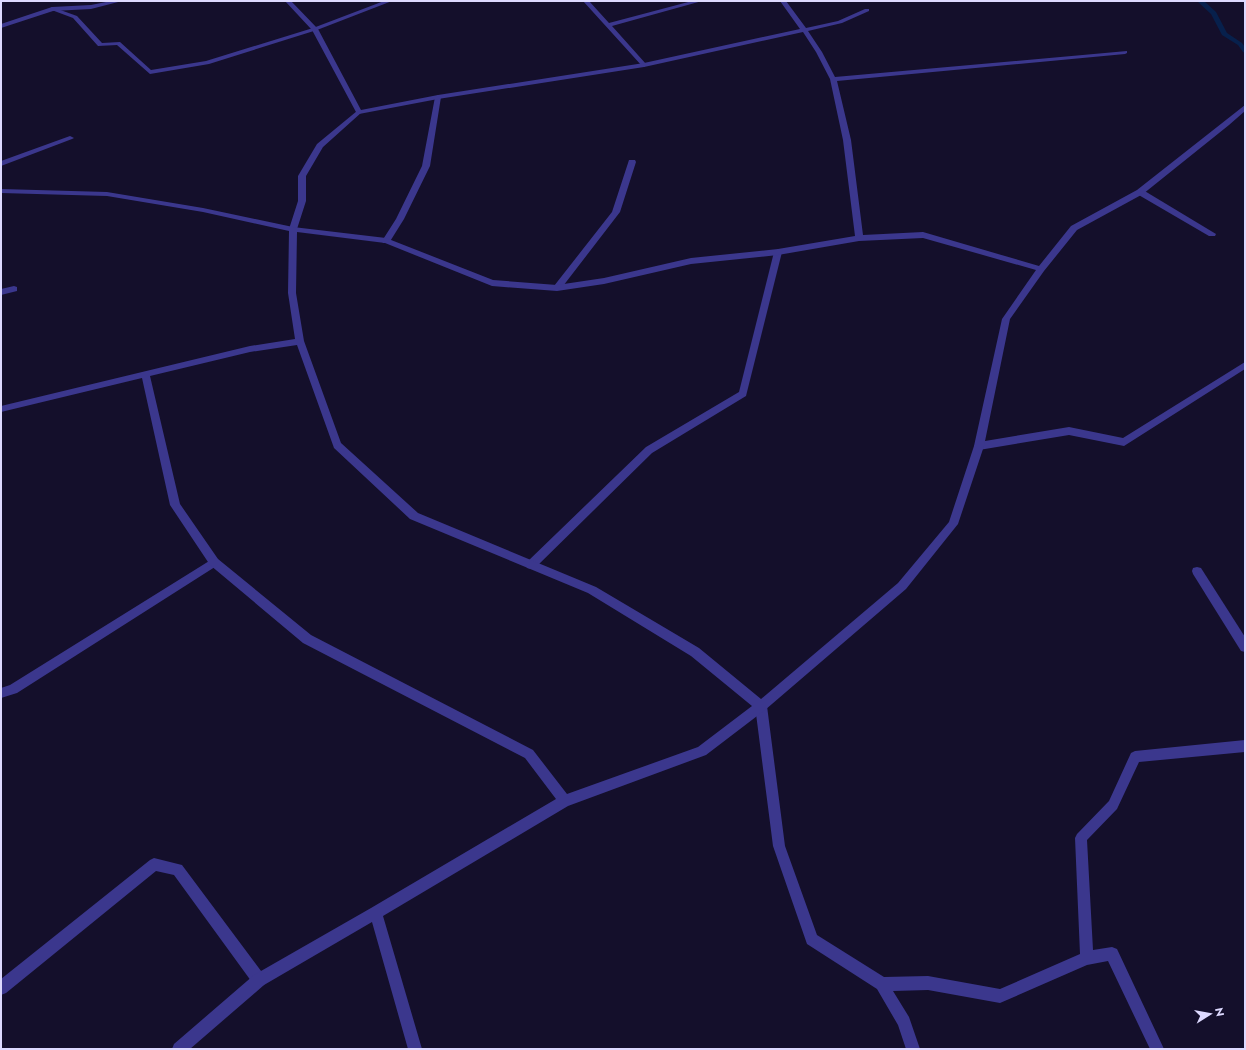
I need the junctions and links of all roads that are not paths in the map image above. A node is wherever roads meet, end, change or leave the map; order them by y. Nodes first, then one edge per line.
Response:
1 (65, 1) edge
2 (119, 1) edge
3 (288, 1) edge
4 (389, 1) edge
5 (586, 1) edge
6 (699, 1) edge
7 (783, 1) edge
8 (52, 9) junction
9 (867, 10) dead end
10 (607, 25) junction
11 (1, 26) edge
12 (315, 29) junction
13 (803, 30) junction
14 (1125, 52) dead end
15 (644, 65) junction
16 (833, 79) junction
17 (438, 96) junction
18 (1245, 107) edge
19 (359, 112) junction
20 (70, 138) dead end
21 (632, 162) dead end
22 (1, 164) edge
23 (1, 191) edge
24 (1140, 192) junction
25 (293, 229) junction
26 (1212, 234) dead end
27 (859, 238) junction
28 (386, 241) junction
29 (778, 252) junction
30 (1041, 269) junction
31 (557, 288) junction
32 (14, 289) dead end
33 (1, 292) edge
34 (300, 341) junction
35 (1245, 365) edge
36 (146, 374) junction
37 (1, 409) edge
38 (979, 446) junction
39 (214, 562) junction
40 (531, 565) junction
41 (1197, 571) dead end
42 (1245, 646) edge
43 (1, 693) edge
44 (761, 706) junction
45 (1245, 746) edge
46 (565, 801) junction
47 (376, 913) junction
48 (1087, 958) junction
49 (259, 980) junction
50 (882, 984) junction
51 (1, 988) edge
52 (179, 1049) edge
53 (415, 1049) edge
54 (913, 1049) edge
55 (1157, 1049) edge

1 - 8 street
2 - 8 street
3 - 12 street
4 - 12 street
5 - 10 street
6 - 10 street
7 - 13 street
8 - 11 street
8 - 12 street
9 - 13 street
10 - 15 street
12 - 19 street
13 - 15 street
13 - 16 street
14 - 16 street
15 - 17 street
16 - 27 street
17 - 19 street
17 - 28 street
18 - 24 street
19 - 25 street
20 - 22 street
21 - 31 street
23 - 25 street
24 - 26 street
24 - 30 street
25 - 28 street
25 - 34 street
27 - 29 street
27 - 30 street
28 - 31 street
29 - 31 street
29 - 40 street
30 - 38 street
32 - 33 street
34 - 36 street
34 - 40 street
35 - 38 street
36 - 37 street
36 - 39 street
38 - 44 street
39 - 43 street
39 - 46 street
40 - 44 street
41 - 42 street
44 - 46 street
44 - 50 street
45 - 48 street
46 - 47 street
47 - 49 street
47 - 53 street
48 - 50 street
48 - 55 street
49 - 51 street
49 - 52 street
50 - 54 street

